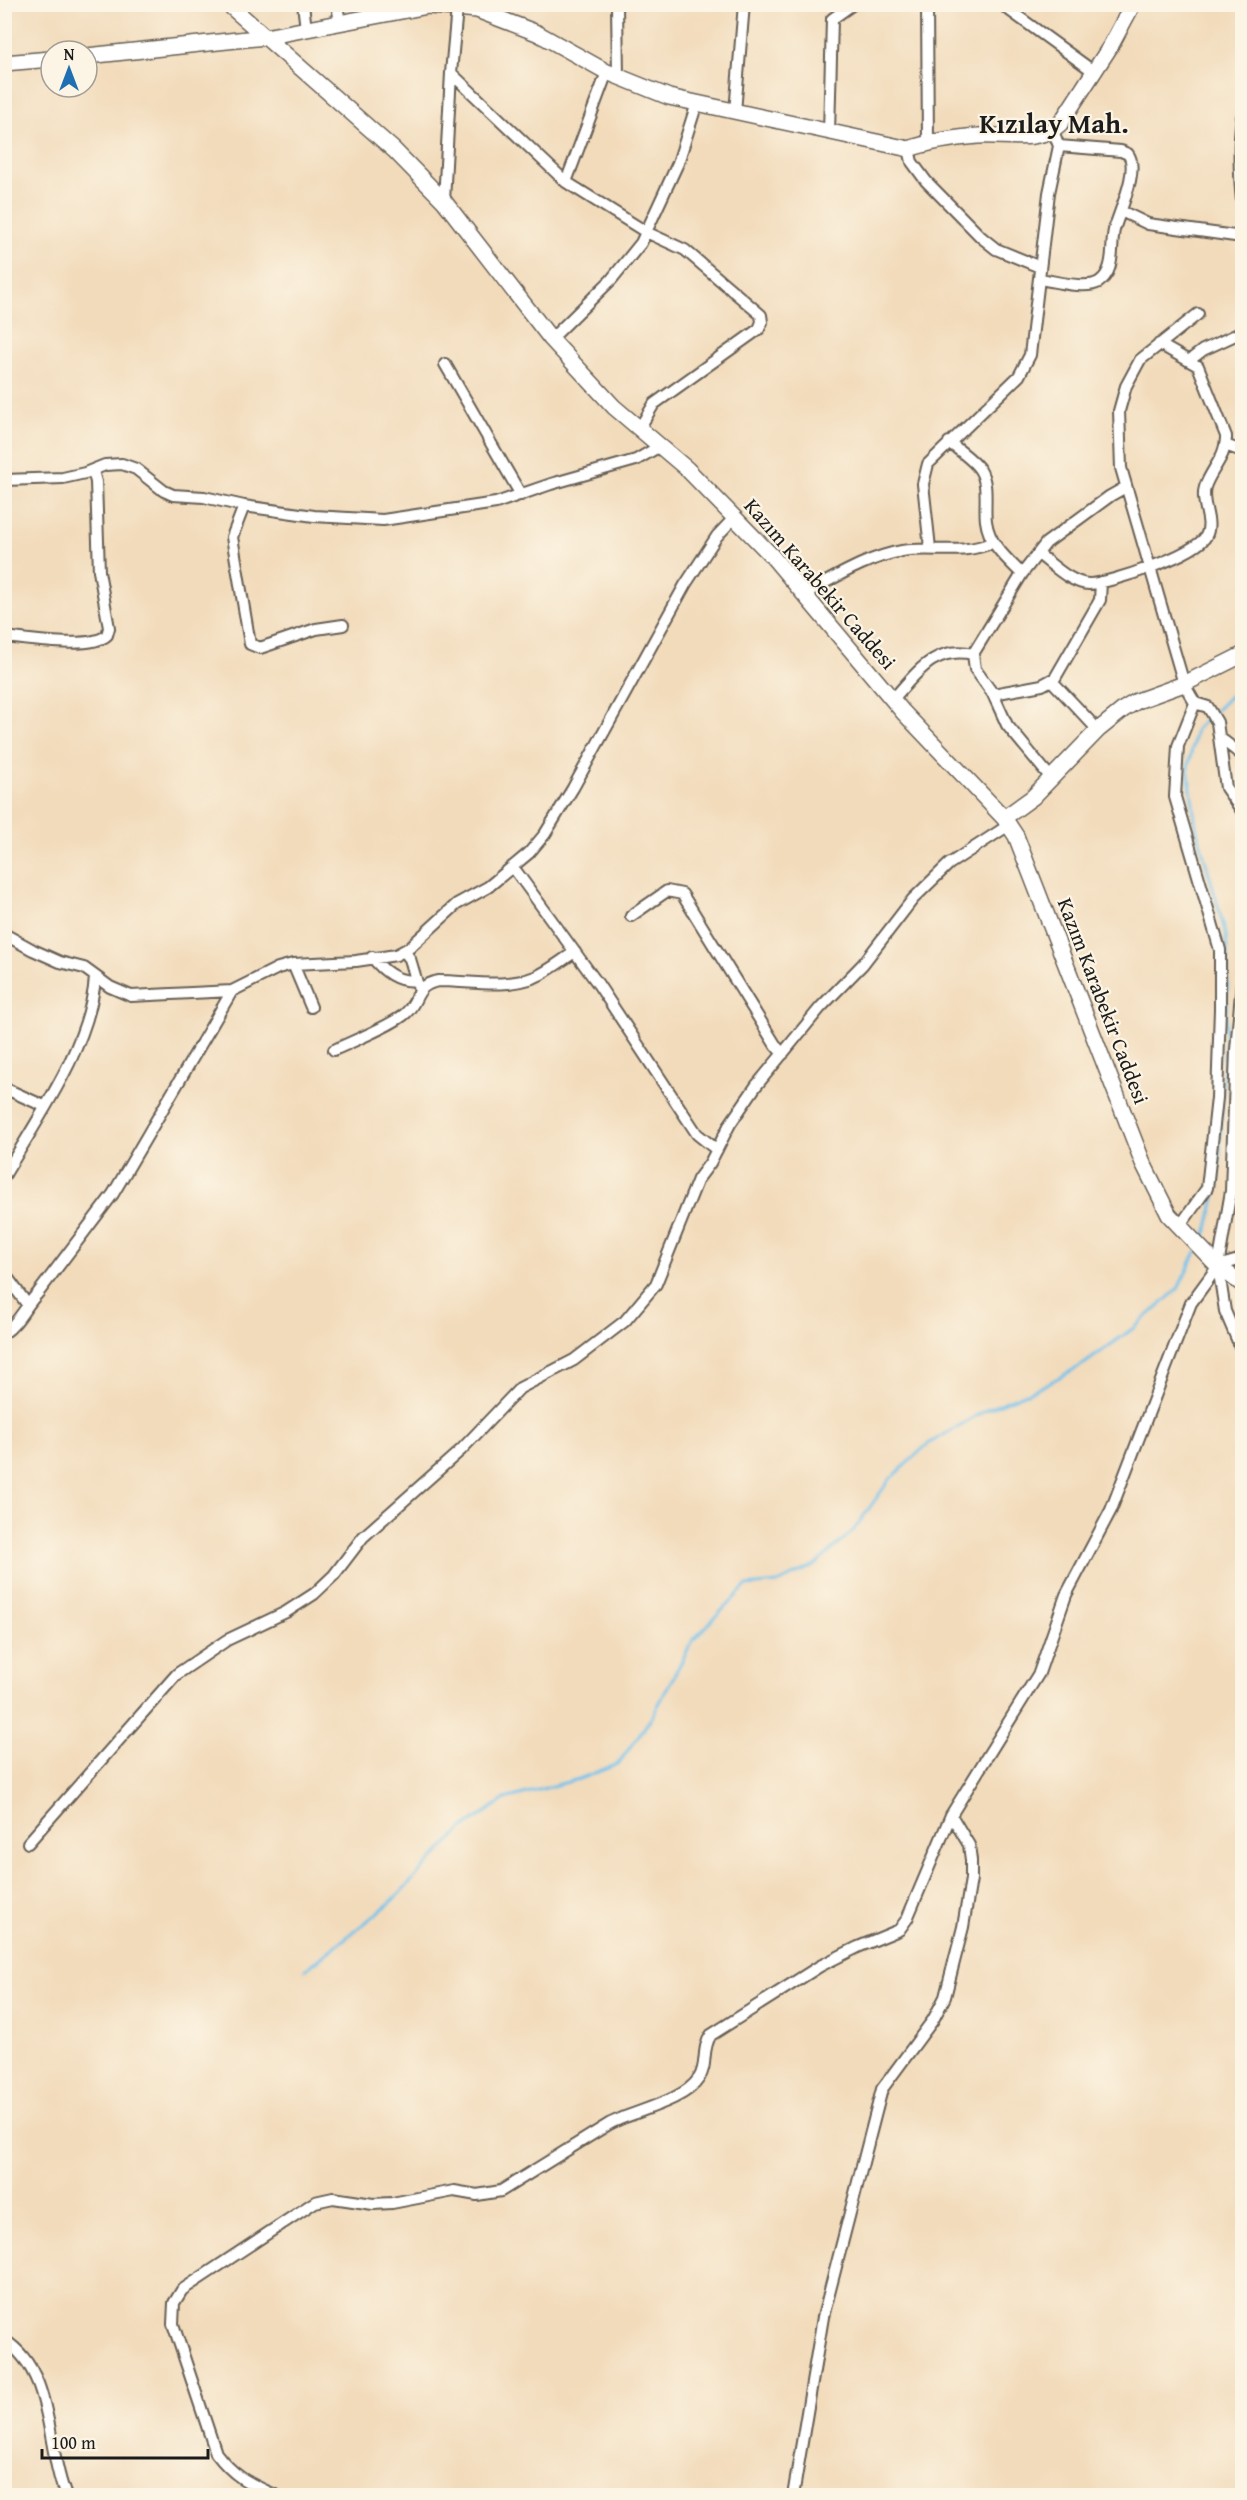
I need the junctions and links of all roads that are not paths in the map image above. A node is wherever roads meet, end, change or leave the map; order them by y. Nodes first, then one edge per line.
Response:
1 (228, 4) edge
2 (303, 4) edge
3 (337, 4) edge
4 (617, 4) edge
5 (744, 4) edge
6 (853, 4) edge
7 (927, 4) edge
8 (1001, 4) edge
9 (1133, 4) edge
10 (429, 5) edge
11 (457, 8) junction
12 (242, 10) edge
13 (340, 23) junction
14 (306, 29) junction
15 (265, 37) junction
16 (99, 55) edge
17 (39, 60) edge
18 (4, 63) edge
19 (1093, 71) junction
20 (451, 73) junction
21 (613, 74) junction
22 (697, 103) junction
23 (735, 112) junction
24 (1242, 117) edge
25 (1053, 131) junction
26 (829, 133) junction
27 (928, 142) junction
28 (1059, 146) junction
29 (909, 149) junction
30 (566, 182) junction
31 (444, 201) junction
32 (1242, 201) edge
33 (1121, 211) junction
34 (646, 232) junction
35 (1242, 234) edge
36 (1040, 267) junction
37 (1040, 279) junction
38 (1198, 314) dead end
39 (1242, 332) edge
40 (551, 339) junction
41 (1159, 344) junction
42 (1190, 360) junction
43 (444, 364) dead end
44 (639, 429) junction
45 (949, 442) junction
46 (1226, 445) junction
47 (660, 446) junction
48 (1242, 451) edge
49 (93, 471) junction
50 (4, 480) edge
51 (1126, 487) junction
52 (521, 495) junction
53 (244, 506) junction
54 (734, 518) junction
55 (993, 542) junction
56 (930, 548) junction
57 (1038, 554) junction
58 (1151, 568) junction
59 (1022, 574) junction
60 (1101, 582) junction
61 (804, 594) junction
62 (343, 626) dead end
63 (4, 637) edge
64 (973, 654) junction
65 (1242, 656) edge
66 (1051, 680) junction
67 (1184, 684) junction
68 (993, 694) junction
69 (893, 699) junction
70 (1196, 703) junction
71 (1098, 730) junction
72 (1220, 738) junction
73 (1242, 755) edge
74 (1051, 778) junction
75 (1242, 811) edge
76 (1006, 822) junction
77 (513, 867) junction
78 (631, 916) dead end
79 (4, 934) edge
80 (404, 951) junction
81 (575, 952) junction
82 (372, 957) junction
83 (293, 964) junction
84 (95, 977) junction
85 (1242, 981) edge
86 (418, 985) junction
87 (232, 991) junction
88 (311, 1007) dead end
89 (334, 1050) dead end
90 (783, 1054) junction
91 (4, 1088) edge
92 (44, 1106) junction
93 (717, 1150) junction
94 (4, 1176) edge
95 (1180, 1226) junction
96 (1242, 1259) edge
97 (1218, 1266) junction
98 (4, 1273) edge
99 (1242, 1284) edge
100 (27, 1304) junction
101 (7, 1329) edge
102 (1242, 1351) edge
103 (951, 1815) junction
104 (28, 1843) dead end
105 (4, 2340) edge
106 (66, 2496) edge
107 (277, 2496) edge
108 (793, 2496) edge

1 - 12 street, Kazım Karabekir Caddesi
2 - 14 street
3 - 13 street
4 - 21 street
5 - 23 street
6 - 26 street
7 - 27 street
8 - 19 street
9 - 19 street
10 - 11 street
10 - 13 street
11 - 20 street
11 - 21 street
12 - 15 street, Kazım Karabekir Caddesi
13 - 14 street
14 - 15 street
15 - 16 street
15 - 31 street, Kazım Karabekir Caddesi
17 - 18 street
19 - 25 street
20 - 30 street
20 - 31 street
21 - 22 street
21 - 30 street
22 - 23 street
22 - 34 street
23 - 26 street
24 - 32 street
25 - 27 street
25 - 28 street
26 - 29 street
27 - 29 street
28 - 33 street
28 - 36 street
29 - 36 street
30 - 34 street
31 - 40 street, Kazım Karabekir Caddesi
33 - 35 street
33 - 37 street
34 - 40 street
34 - 44 street
36 - 37 street
37 - 45 street
38 - 41 street
39 - 42 street
40 - 44 street, Kazım Karabekir Caddesi
41 - 42 street
41 - 51 street
42 - 46 street
43 - 52 street
44 - 47 street, Kazım Karabekir Caddesi
45 - 55 street
45 - 56 street
46 - 48 street
46 - 58 street
47 - 52 street
47 - 54 street, Kazım Karabekir Caddesi
49 - 50 street
49 - 53 street
49 - 63 street
51 - 57 street
51 - 58 street
52 - 53 street
53 - 62 street
54 - 61 street, Kazım Karabekir Caddesi
54 - 77 street
55 - 56 street
55 - 59 street
56 - 61 street
57 - 59 street
57 - 60 street
58 - 60 street
58 - 67 street
59 - 64 street
60 - 66 street
61 - 69 street, Kazım Karabekir Caddesi
64 - 68 street
64 - 69 street
65 - 67 street
66 - 68 street
66 - 71 street
67 - 70 street
67 - 71 street
68 - 74 street
69 - 76 street, Kazım Karabekir Caddesi
70 - 72 street
70 - 95 street
71 - 74 street
72 - 73 street
72 - 75 street
74 - 76 street
76 - 90 street
76 - 95 street, Kazım Karabekir Caddesi
77 - 80 street
77 - 81 street
78 - 90 street
79 - 84 street
80 - 82 street
80 - 86 street
81 - 86 street
81 - 93 street
82 - 83 street
82 - 86 street
83 - 87 street
83 - 88 street
84 - 87 street
84 - 92 street
85 - 97 street
86 - 89 street
87 - 100 street
90 - 93 street
91 - 92 street
92 - 94 street
93 - 104 street
95 - 97 street, Kazım Karabekir Caddesi
96 - 97 street
97 - 99 street, Kazım Karabekir Caddesi
97 - 102 street
97 - 103 street
98 - 100 street
100 - 101 street
103 - 107 street
103 - 108 street
105 - 106 street

